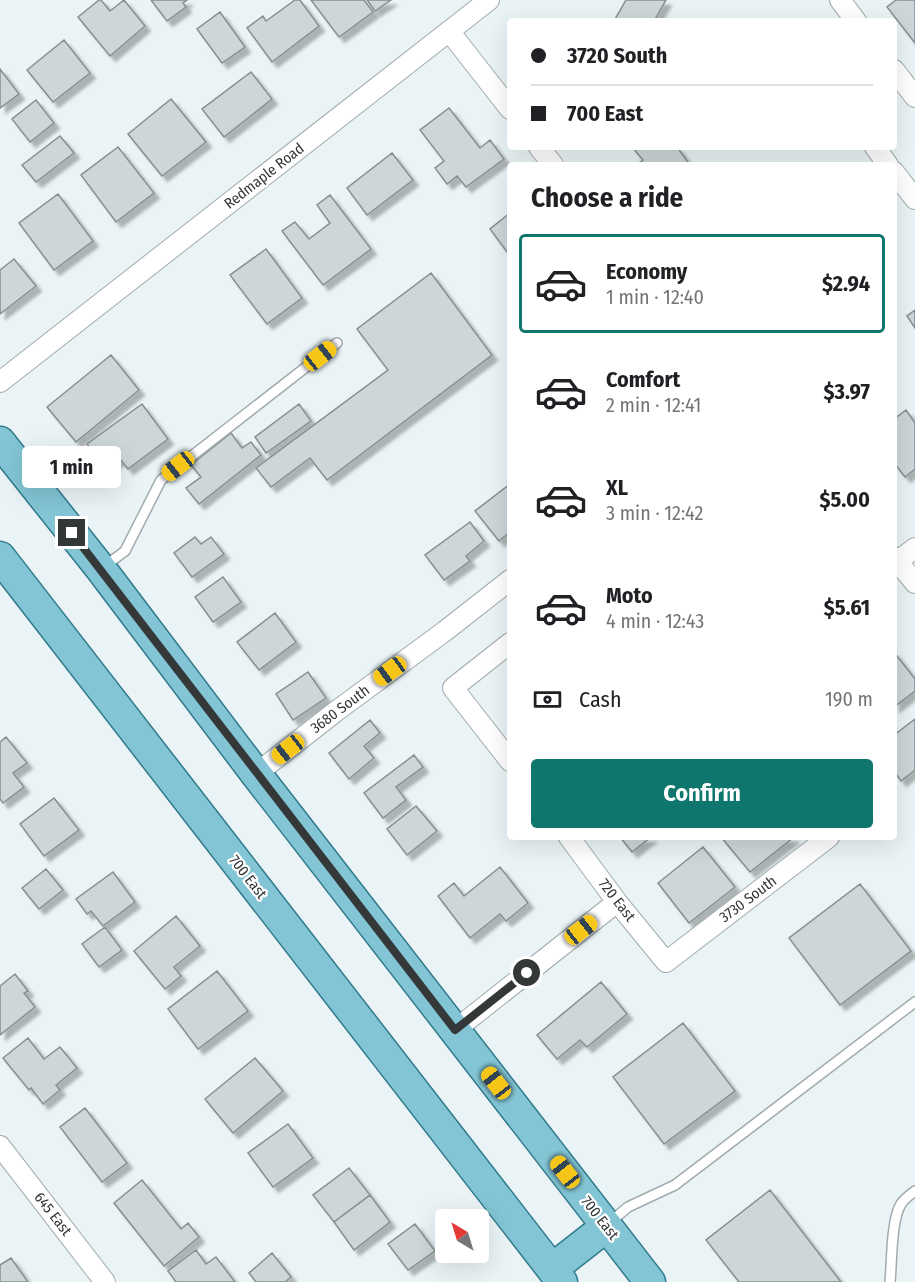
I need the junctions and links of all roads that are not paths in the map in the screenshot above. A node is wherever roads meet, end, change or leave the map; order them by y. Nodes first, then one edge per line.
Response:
1 (489, 0) edge
2 (840, 0) edge
3 (854, 18) edge
4 (450, 31) junction
5 (897, 74) edge
6 (915, 97) edge
7 (507, 105) edge
8 (541, 150) edge
9 (876, 150) edge
10 (551, 162) edge
11 (886, 162) edge
12 (897, 176) edge
13 (915, 199) edge
14 (337, 342) dead end
15 (0, 382) edge
16 (0, 442) edge
17 (915, 548) edge
18 (0, 557) edge
19 (897, 558) edge
20 (897, 560) edge
21 (101, 569) junction
22 (507, 582) edge
23 (915, 584) edge
24 (507, 645) edge
25 (507, 757) edge
26 (256, 774) junction
27 (571, 840) edge
28 (825, 840) edge
29 (617, 902) junction
30 (666, 962) joint
31 (915, 1002) edge
32 (455, 1030) junction
33 (0, 1146) edge
34 (915, 1191) edge
35 (607, 1226) junction
36 (557, 1276) edge
37 (105, 1282) edge
38 (650, 1282) edge
39 (890, 1282) edge

1 - 4 street, Redmaple Road
2 - 3 street
4 - 7 street
4 - 15 street, Redmaple Road
5 - 6 street
8 - 10 street
9 - 11 street
12 - 13 street
14 - 21 lane
16 - 21 main road, 700 East
17 - 19 street
18 - 36 main road, 700 East
20 - 23 street
21 - 26 main road, 700 East
22 - 26 street, 3680 South
24 - 25 street
26 - 32 main road, 700 East
27 - 29 street, 720 East
28 - 30 street, 3730 South
29 - 30 street, 720 East
29 - 32 street
31 - 35 lane
32 - 35 main road, 700 East
33 - 37 street, 645 East
34 - 39 lane
35 - 36 main road
35 - 38 main road, 700 East

